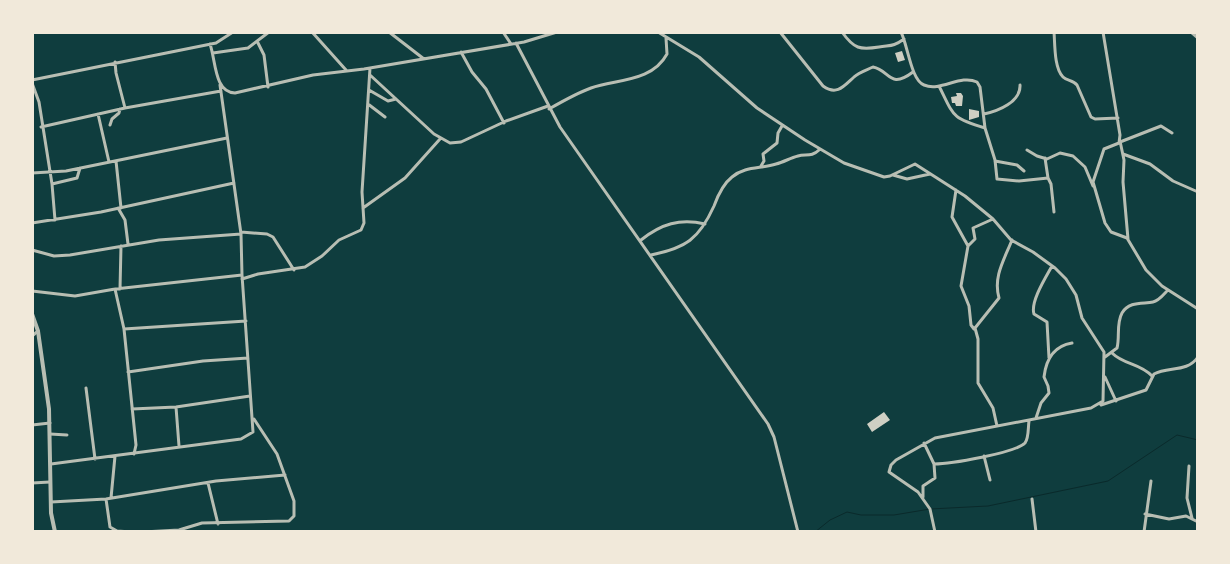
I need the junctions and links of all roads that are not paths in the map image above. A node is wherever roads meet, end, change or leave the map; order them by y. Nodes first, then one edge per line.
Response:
1 (233, 32) edge
2 (269, 32) edge
3 (312, 32) edge
4 (389, 32) edge
5 (503, 32) edge
6 (510, 32) edge
7 (558, 32) edge
8 (658, 32) edge
9 (780, 32) edge
10 (842, 32) edge
11 (901, 32) edge
12 (1054, 32) edge
13 (1103, 32) edge
14 (1191, 32) edge
15 (664, 36) edge
16 (507, 38) junction
17 (1198, 38) edge
18 (904, 39) junction
19 (257, 41) junction
20 (210, 44) junction
21 (513, 44) junction
22 (461, 52) junction
23 (213, 53) junction
24 (424, 59) junction
25 (115, 62) junction
26 (370, 68) junction
27 (346, 70) junction
28 (914, 72) junction
29 (370, 75) junction
30 (32, 82) edge
31 (220, 85) junction
32 (1020, 85) dead end
33 (939, 86) junction
34 (268, 87) junction
35 (369, 90) junction
36 (221, 91) junction
37 (396, 100) junction
38 (368, 104) junction
39 (122, 108) junction
40 (549, 108) junction
41 (98, 114) junction
42 (984, 114) junction
43 (385, 118) dead end
44 (1118, 118) junction
45 (504, 123) junction
46 (110, 125) dead end
47 (782, 126) junction
48 (41, 127) junction
49 (985, 128) junction
50 (1172, 132) dead end
51 (227, 138) junction
52 (440, 139) junction
53 (1120, 141) junction
54 (819, 150) junction
55 (1027, 150) dead end
56 (1122, 153) junction
57 (1045, 158) junction
58 (116, 161) junction
59 (995, 161) junction
60 (109, 162) junction
61 (760, 167) junction
62 (80, 168) junction
63 (1024, 171) dead end
64 (32, 173) edge
65 (50, 174) junction
66 (930, 174) junction
67 (894, 175) junction
68 (1048, 178) junction
69 (234, 183) junction
70 (52, 184) junction
71 (1094, 186) junction
72 (956, 190) junction
73 (1198, 192) edge
74 (120, 208) junction
75 (363, 208) junction
76 (1054, 212) dead end
77 (993, 219) junction
78 (55, 220) junction
79 (32, 223) edge
80 (705, 224) junction
81 (241, 233) junction
82 (1128, 239) junction
83 (641, 240) junction
84 (1012, 240) junction
85 (128, 244) junction
86 (120, 246) junction
87 (968, 246) junction
88 (32, 250) edge
89 (651, 255) junction
90 (1052, 266) junction
91 (294, 270) junction
92 (242, 277) junction
93 (120, 289) junction
94 (115, 290) junction
95 (1168, 290) junction
96 (32, 291) edge
97 (1198, 310) edge
98 (32, 314) edge
99 (246, 321) junction
100 (124, 329) junction
101 (975, 330) junction
102 (38, 331) junction
103 (32, 336) edge
104 (1072, 343) dead end
105 (1112, 353) junction
106 (1105, 357) junction
107 (1198, 357) edge
108 (248, 358) junction
109 (1049, 358) junction
110 (128, 372) junction
111 (1152, 376) junction
112 (1104, 377) junction
113 (86, 388) dead end
114 (250, 396) junction
115 (1116, 401) junction
116 (176, 407) junction
117 (1096, 407) junction
118 (132, 409) junction
119 (253, 418) junction
120 (1036, 419) junction
121 (1029, 421) junction
122 (50, 422) junction
123 (32, 424) edge
124 (997, 426) junction
125 (50, 434) junction
126 (67, 434) dead end
127 (924, 443) junction
128 (179, 446) junction
129 (134, 454) junction
130 (115, 456) junction
131 (984, 456) junction
132 (95, 459) junction
133 (51, 464) junction
134 (934, 464) junction
135 (1189, 466) dead end
136 (285, 475) junction
137 (990, 480) dead end
138 (1150, 481) dead end
139 (51, 482) junction
140 (32, 483) edge
141 (208, 483) junction
142 (111, 498) junction
143 (106, 499) junction
144 (1032, 499) dead end
145 (924, 500) junction
146 (51, 502) junction
147 (1145, 514) junction
148 (1192, 519) junction
149 (1198, 522) edge
150 (218, 524) junction
151 (179, 531) edge
152 (55, 532) edge
153 (131, 532) edge
154 (143, 532) edge
155 (798, 532) edge
156 (935, 532) edge
157 (1036, 532) edge
158 (1144, 532) edge

1 - 20 street
2 - 19 street
3 - 27 street
4 - 24 street
5 - 16 street
6 - 16 street
7 - 21 street
8 - 15 street
9 - 28 street
10 - 18 street
11 - 18 street
12 - 44 street
13 - 44 street
14 - 17 street
15 - 40 street
15 - 47 street
16 - 21 street
18 - 28 street
19 - 23 street
19 - 34 street
20 - 23 street
20 - 25 street
21 - 22 street
21 - 40 street
22 - 24 street
22 - 45 street
23 - 31 street
24 - 26 street
25 - 30 street
25 - 39 street
26 - 27 street
26 - 29 street
27 - 34 street
28 - 33 street
29 - 35 street
29 - 37 street
30 - 48 street
31 - 34 street
31 - 36 street
32 - 42 street
33 - 42 street
33 - 49 street
35 - 37 street
35 - 38 street
36 - 39 street
36 - 51 street
37 - 52 street
38 - 43 street
38 - 75 street
39 - 41 street
39 - 46 street
40 - 45 street
40 - 83 street
41 - 48 street
41 - 60 street
42 - 49 street
44 - 53 street
45 - 52 street
47 - 54 street
47 - 61 street
48 - 65 street
49 - 59 street
50 - 53 street
51 - 58 street
51 - 69 street
52 - 75 street
53 - 56 street
53 - 71 street
54 - 61 street
54 - 67 street
55 - 57 street
56 - 73 street
56 - 82 street
57 - 68 street
57 - 71 street
58 - 60 street
58 - 74 street
59 - 63 street
59 - 68 street
60 - 62 street
61 - 80 street
62 - 65 street
62 - 70 street
64 - 65 street
65 - 70 street
66 - 67 street
66 - 67 street
66 - 72 street
68 - 76 street
69 - 74 street
69 - 81 street
70 - 78 street
71 - 82 street
72 - 77 street
72 - 87 street
74 - 78 street
74 - 85 street
75 - 91 street
77 - 84 street
77 - 87 street
78 - 79 street
80 - 83 street
80 - 89 street
81 - 85 street
81 - 91 street
81 - 92 street
82 - 95 street
83 - 89 street
84 - 90 street
84 - 101 street
85 - 86 street
86 - 88 street
86 - 93 street
87 - 101 street
89 - 155 street
90 - 106 street
90 - 109 street
91 - 92 street
92 - 93 street
92 - 99 street
93 - 94 street
94 - 96 street
94 - 100 street
95 - 97 street
95 - 105 street
98 - 102 street
99 - 100 street
99 - 108 street
100 - 110 street
101 - 124 street
102 - 103 street
102 - 122 street
104 - 109 street
105 - 106 street
105 - 111 street
106 - 112 street
107 - 111 street
108 - 110 street
108 - 114 street
109 - 120 street
110 - 118 street
111 - 115 street
112 - 115 street
112 - 117 street
113 - 132 street
114 - 116 street
114 - 119 street
115 - 117 street
116 - 118 street
116 - 128 street
117 - 120 street
118 - 129 street
119 - 128 street
119 - 136 street
120 - 121 street
121 - 124 street
121 - 131 street
122 - 123 street
122 - 125 street
124 - 127 street
125 - 126 street
125 - 133 street
127 - 134 street
127 - 145 street
128 - 129 street
129 - 130 street
130 - 132 street
130 - 142 street
131 - 134 street
131 - 137 street
132 - 133 street
133 - 139 street
134 - 145 street
135 - 148 street
136 - 141 street
136 - 150 street
138 - 147 street
139 - 140 street
139 - 146 street
141 - 142 street
141 - 150 street
142 - 143 street
143 - 146 street
143 - 153 street
144 - 157 street
145 - 156 street
146 - 152 street
147 - 148 street
147 - 158 street
148 - 149 street
150 - 151 street
151 - 154 street

